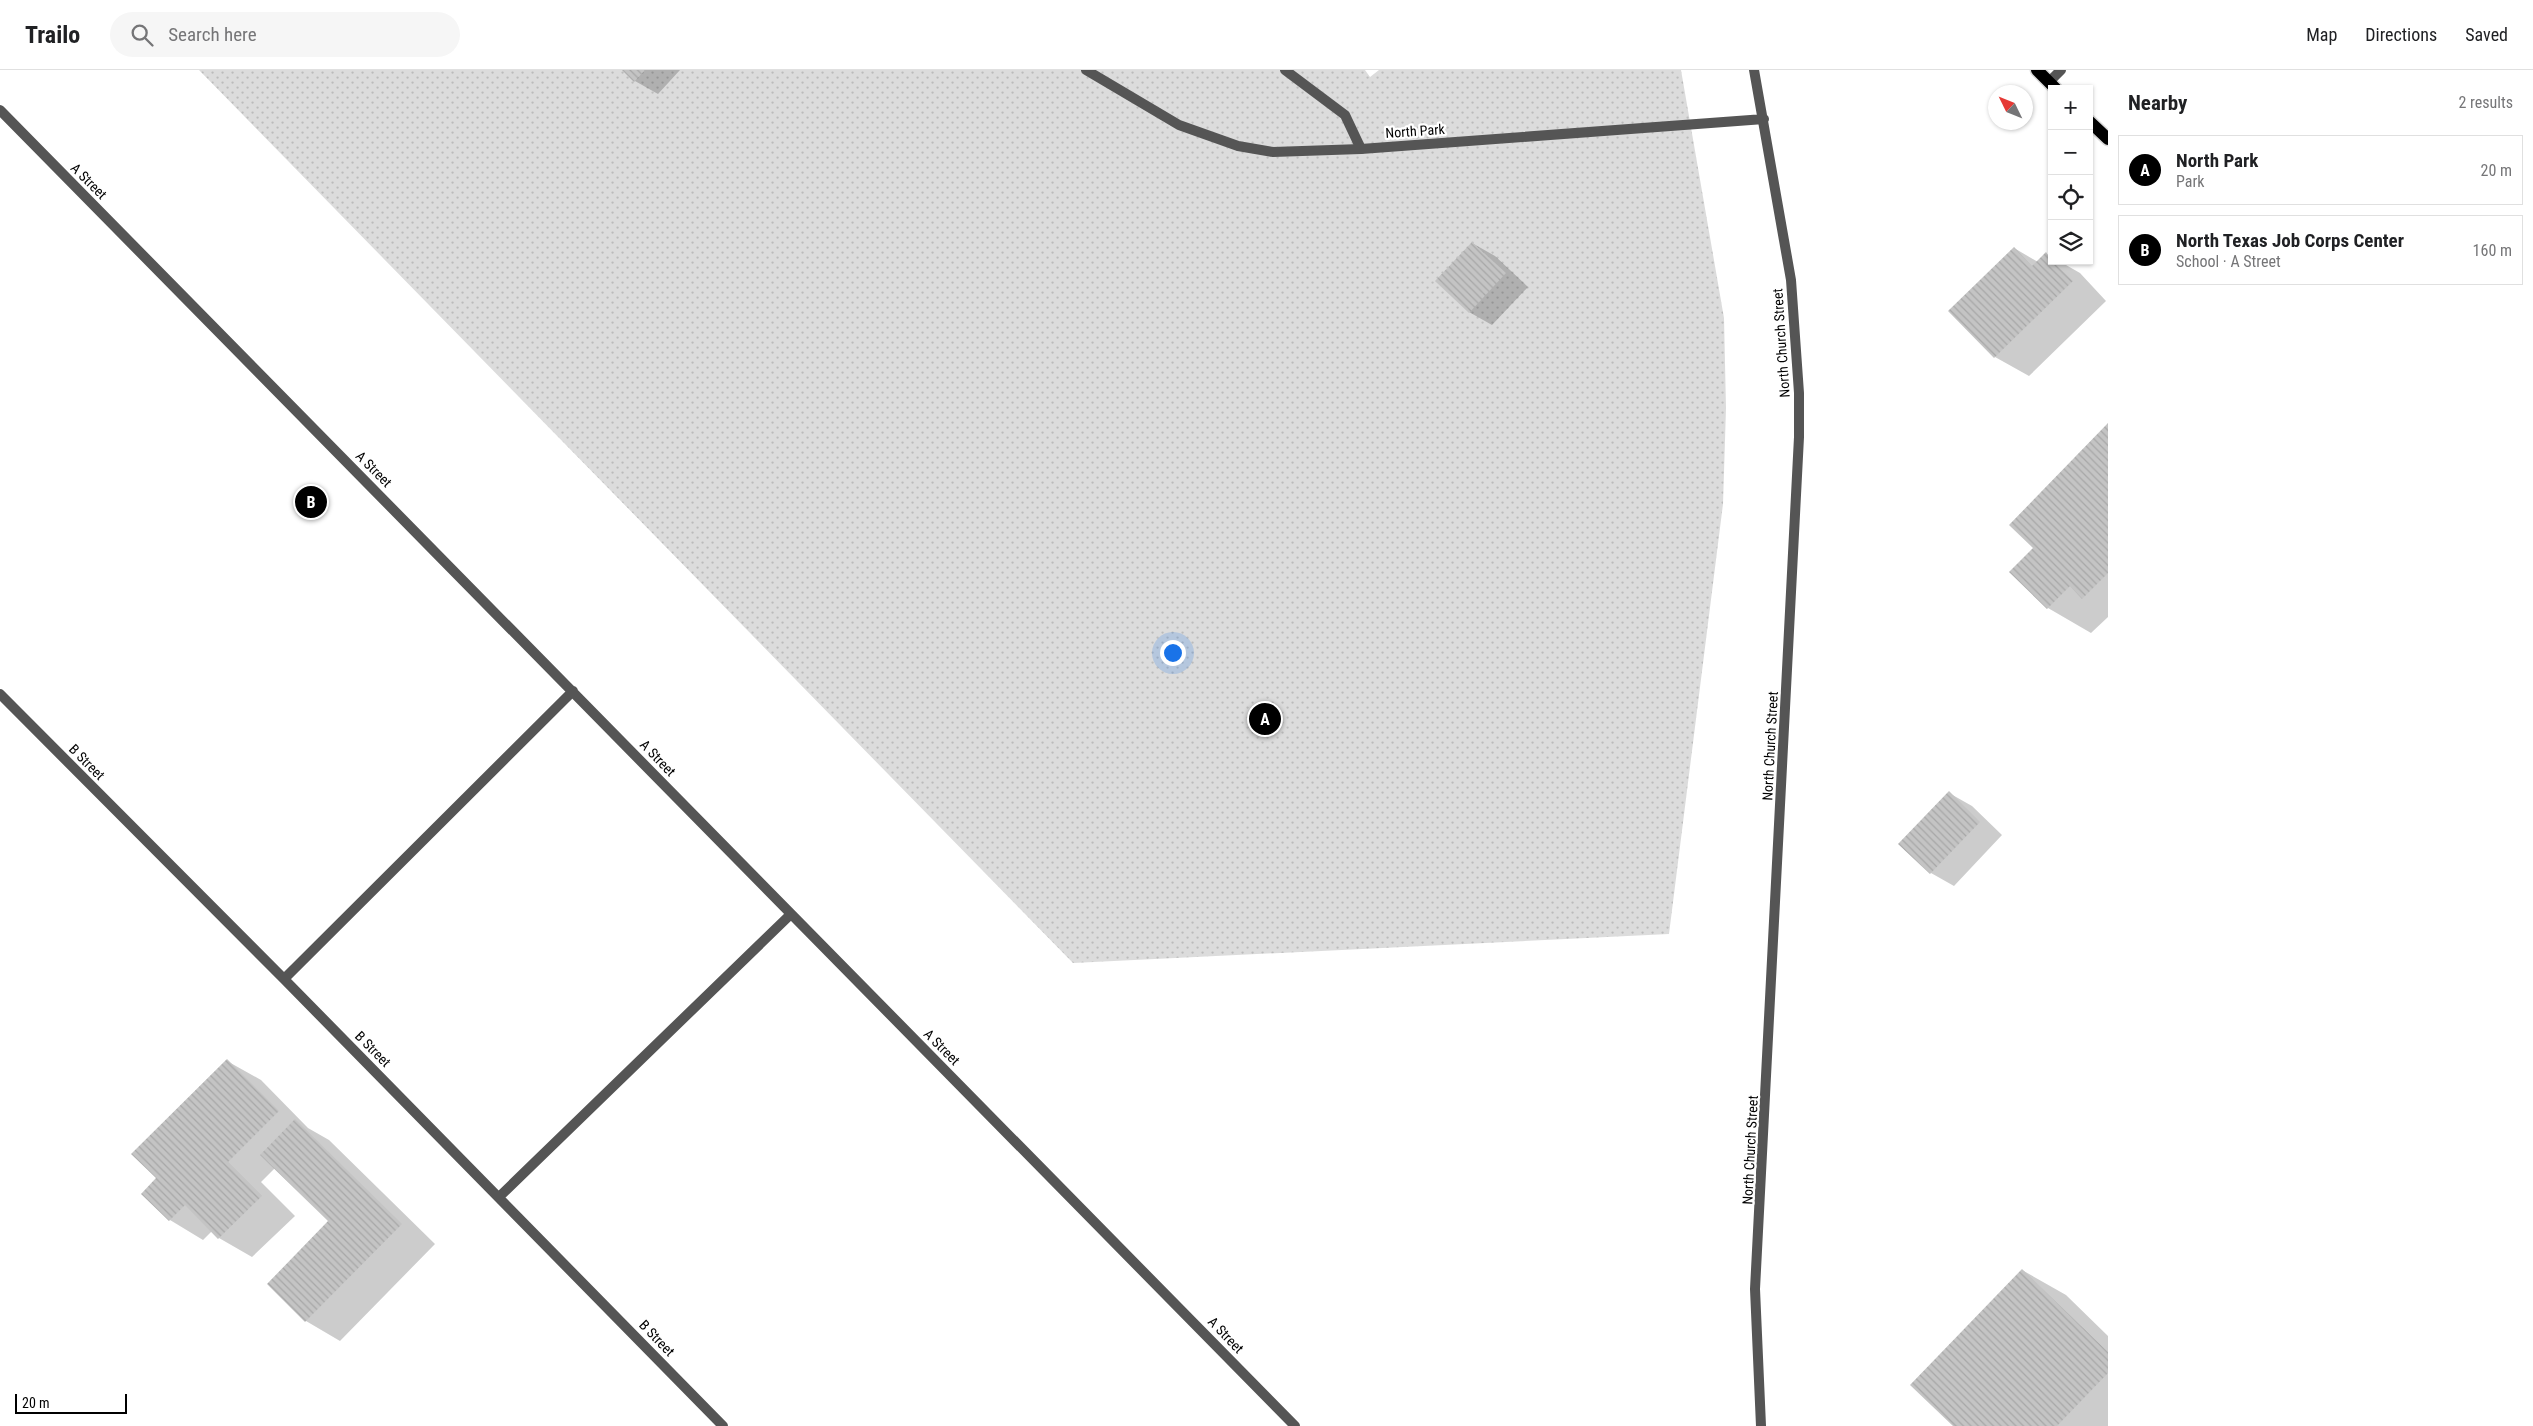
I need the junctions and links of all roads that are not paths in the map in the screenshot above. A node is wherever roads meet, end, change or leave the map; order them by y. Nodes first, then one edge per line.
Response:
1 (1086, 70) edge
2 (1285, 70) edge
3 (1754, 70) edge
4 (2037, 70) edge
5 (2061, 70) edge
6 (2053, 85) edge
7 (0, 110) edge
8 (1764, 119) junction
9 (2093, 125) edge
10 (2108, 139) edge
11 (1362, 149) junction
12 (573, 691) junction
13 (0, 694) edge
14 (790, 914) junction
15 (284, 979) junction
16 (499, 1197) junction
17 (723, 1426) edge
18 (1295, 1426) edge
19 (1761, 1426) edge

1 - 11 street, North Park
2 - 11 street
3 - 8 street, North Church Street
4 - 6 main road
5 - 6 street
7 - 12 street, A Street
8 - 11 street, North Park
8 - 19 street, North Church Street
9 - 10 main road
12 - 14 street, A Street
12 - 15 street
13 - 15 street, B Street
14 - 16 street
14 - 18 street, A Street
15 - 16 street, B Street
16 - 17 street, B Street

